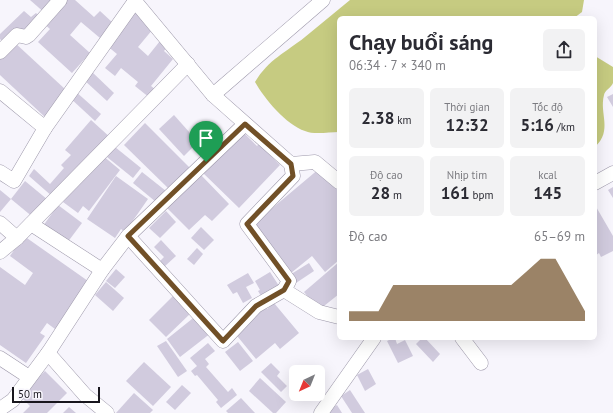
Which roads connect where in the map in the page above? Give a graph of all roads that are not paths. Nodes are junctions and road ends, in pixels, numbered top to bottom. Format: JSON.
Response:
{"nodes":[{"id":1,"x":60,"y":0,"type":"edge"},
{"id":2,"x":134,"y":0,"type":"edge"},
{"id":3,"x":323,"y":0,"type":"edge"},
{"id":4,"x":0,"y":52,"type":"edge"},
{"id":5,"x":188,"y":64,"type":"junction"},
{"id":6,"x":0,"y":91,"type":"edge"},
{"id":7,"x":213,"y":95,"type":"junction"},
{"id":8,"x":245,"y":124,"type":"junction"},
{"id":9,"x":45,"y":128,"type":"junction"},
{"id":10,"x":291,"y":164,"type":"junction"},
{"id":11,"x":0,"y":172,"type":"edge"},
{"id":12,"x":613,"y":173,"type":"edge"},
{"id":13,"x":337,"y":180,"type":"edge"},
{"id":14,"x":597,"y":182,"type":"edge"},
{"id":15,"x":0,"y":223,"type":"edge"},
{"id":16,"x":31,"y":224,"type":"junction"},
{"id":17,"x":128,"y":236,"type":"junction"},
{"id":18,"x":17,"y":238,"type":"junction"},
{"id":19,"x":0,"y":252,"type":"edge"},
{"id":20,"x":102,"y":270,"type":"junction"},
{"id":21,"x":284,"y":290,"type":"junction"},
{"id":22,"x":337,"y":316,"type":"edge"},
{"id":23,"x":373,"y":340,"type":"edge"},
{"id":24,"x":464,"y":340,"type":"edge"},
{"id":25,"x":48,"y":353,"type":"junction"},
{"id":26,"x":0,"y":358,"type":"edge"},
{"id":27,"x":481,"y":362,"type":"dead end"},
{"id":28,"x":30,"y":377,"type":"junction"},
{"id":29,"x":0,"y":410,"type":"edge"},
{"id":30,"x":107,"y":413,"type":"edge"},
{"id":31,"x":321,"y":413,"type":"edge"}],
"edges":[{"from":1,"to":4,"type":"street"},
{"from":2,"to":5,"type":"street"},
{"from":2,"to":9,"type":"street"},
{"from":3,"to":7,"type":"street"},
{"from":5,"to":7,"type":"street"},
{"from":5,"to":16,"type":"street"},
{"from":6,"to":9,"type":"street"},
{"from":7,"to":8,"type":"street"},
{"from":8,"to":10,"type":"street"},
{"from":8,"to":17,"type":"street"},
{"from":9,"to":11,"type":"street"},
{"from":10,"to":13,"type":"street"},
{"from":10,"to":21,"type":"street"},
{"from":12,"to":14,"type":"street"},
{"from":15,"to":18,"type":"street"},
{"from":16,"to":18,"type":"street"},
{"from":16,"to":20,"type":"street"},
{"from":17,"to":20,"type":"street"},
{"from":17,"to":21,"type":"street"},
{"from":18,"to":19,"type":"street"},
{"from":20,"to":25,"type":"street"},
{"from":21,"to":22,"type":"street"},
{"from":23,"to":31,"type":"street"},
{"from":24,"to":27,"type":"street"},
{"from":25,"to":28,"type":"street"},
{"from":25,"to":30,"type":"street"},
{"from":26,"to":28,"type":"street"},
{"from":28,"to":29,"type":"street"}]}
